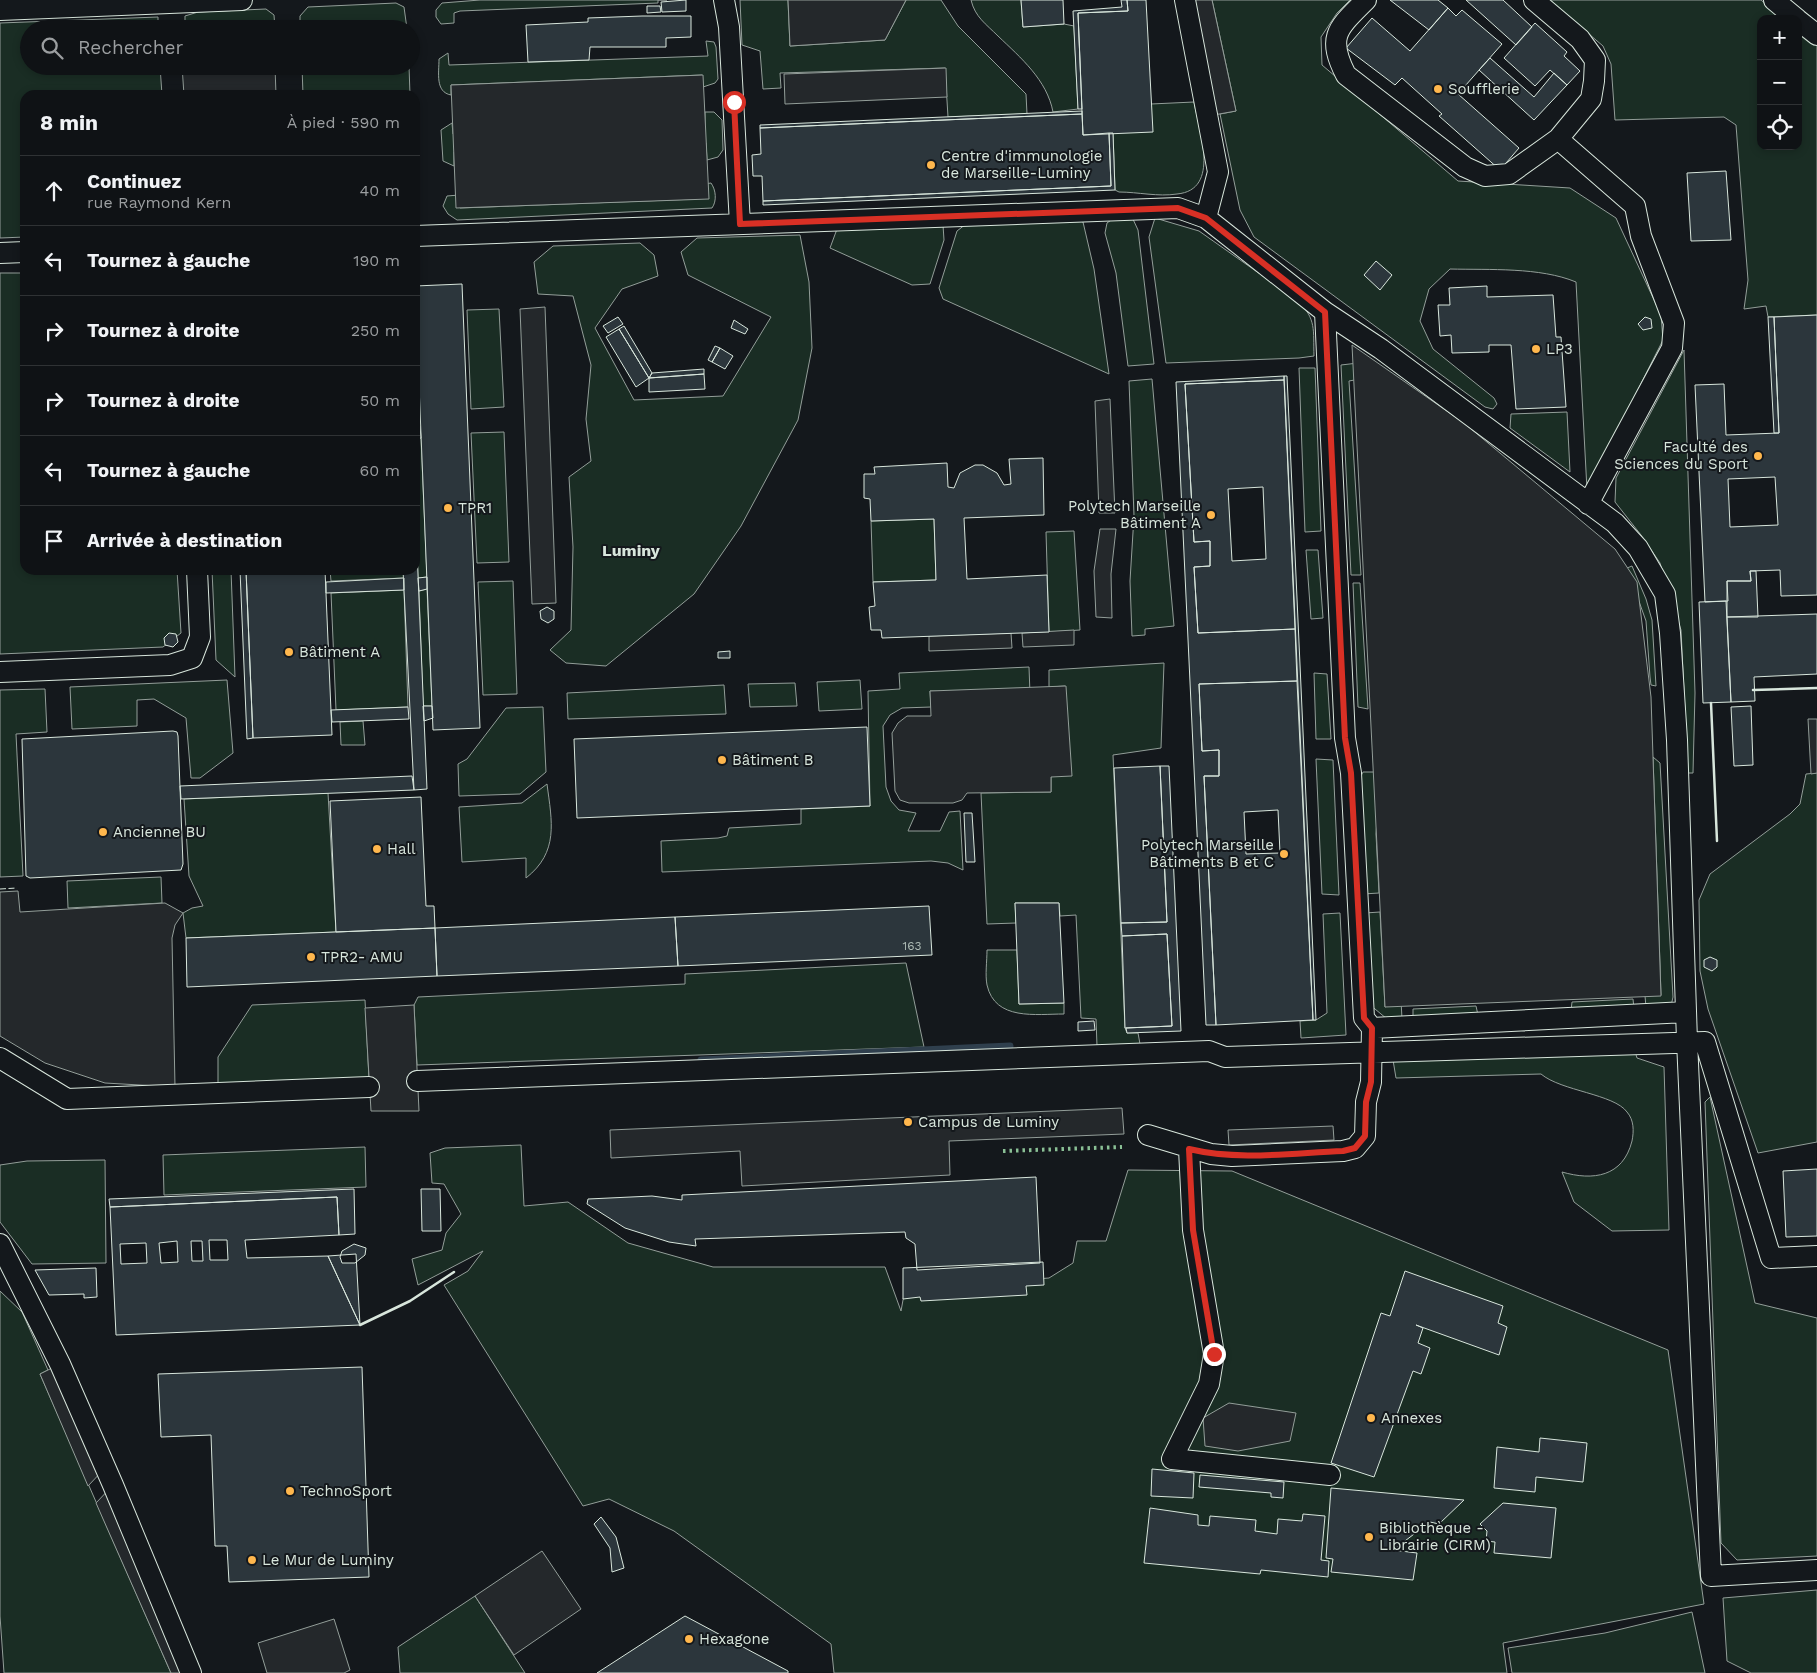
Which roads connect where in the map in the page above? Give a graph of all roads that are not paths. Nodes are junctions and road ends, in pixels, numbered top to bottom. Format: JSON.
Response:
{"nodes":[{"id":1,"x":242,"y":0,"type":"edge"},
{"id":2,"x":724,"y":0,"type":"edge"},
{"id":3,"x":1185,"y":0,"type":"edge"},
{"id":4,"x":1366,"y":0,"type":"edge"},
{"id":5,"x":1534,"y":0,"type":"edge"},
{"id":6,"x":1774,"y":0,"type":"edge"},
{"id":7,"x":0,"y":10,"type":"edge"},
{"id":8,"x":1793,"y":15,"type":"edge"},
{"id":9,"x":1802,"y":22,"type":"edge"},
{"id":10,"x":1817,"y":35,"type":"edge"},
{"id":11,"x":1558,"y":139,"type":"junction"},
{"id":12,"x":1206,"y":218,"type":"junction"},
{"id":13,"x":740,"y":224,"type":"junction"},
{"id":14,"x":420,"y":236,"type":"edge"},
{"id":15,"x":20,"y":252,"type":"edge"},
{"id":16,"x":0,"y":253,"type":"edge"},
{"id":17,"x":1325,"y":312,"type":"junction"},
{"id":18,"x":1588,"y":504,"type":"junction"},
{"id":19,"x":197,"y":575,"type":"edge"},
{"id":20,"x":0,"y":672,"type":"edge"},
{"id":21,"x":1686,"y":1012,"type":"junction"},
{"id":22,"x":1372,"y":1028,"type":"junction"},
{"id":23,"x":1687,"y":1041,"type":"junction"},
{"id":24,"x":1370,"y":1054,"type":"junction"},
{"id":25,"x":0,"y":1058,"type":"edge"},
{"id":26,"x":418,"y":1081,"type":"dead end"},
{"id":27,"x":369,"y":1087,"type":"dead end"},
{"id":28,"x":1148,"y":1135,"type":"dead end"},
{"id":29,"x":1189,"y":1149,"type":"junction"},
{"id":30,"x":0,"y":1244,"type":"edge"},
{"id":31,"x":1817,"y":1256,"type":"edge"},
{"id":32,"x":8,"y":1271,"type":"edge"},
{"id":33,"x":1330,"y":1475,"type":"dead end"},
{"id":34,"x":1817,"y":1570,"type":"edge"},
{"id":35,"x":191,"y":1673,"type":"edge"}],
"edges":[{"from":1,"to":7,"type":"street"},
{"from":2,"to":13,"type":"street"},
{"from":3,"to":12,"type":"street"},
{"from":4,"to":11,"type":"street"},
{"from":5,"to":11,"type":"street"},
{"from":6,"to":8,"type":"street"},
{"from":9,"to":10,"type":"street"},
{"from":11,"to":18,"type":"street"},
{"from":12,"to":13,"type":"street"},
{"from":12,"to":17,"type":"street"},
{"from":13,"to":14,"type":"street"},
{"from":15,"to":16,"type":"street"},
{"from":17,"to":18,"type":"street"},
{"from":17,"to":22,"type":"street"},
{"from":18,"to":21,"type":"street"},
{"from":19,"to":20,"type":"street"},
{"from":21,"to":22,"type":"street"},
{"from":21,"to":23,"type":"street"},
{"from":22,"to":24,"type":"street"},
{"from":23,"to":24,"type":"street"},
{"from":23,"to":31,"type":"street"},
{"from":23,"to":34,"type":"street"},
{"from":24,"to":26,"type":"street"},
{"from":24,"to":29,"type":"street"},
{"from":25,"to":27,"type":"street"},
{"from":28,"to":29,"type":"street"},
{"from":29,"to":33,"type":"street"},
{"from":30,"to":32,"type":"street"},
{"from":32,"to":35,"type":"street"}]}
